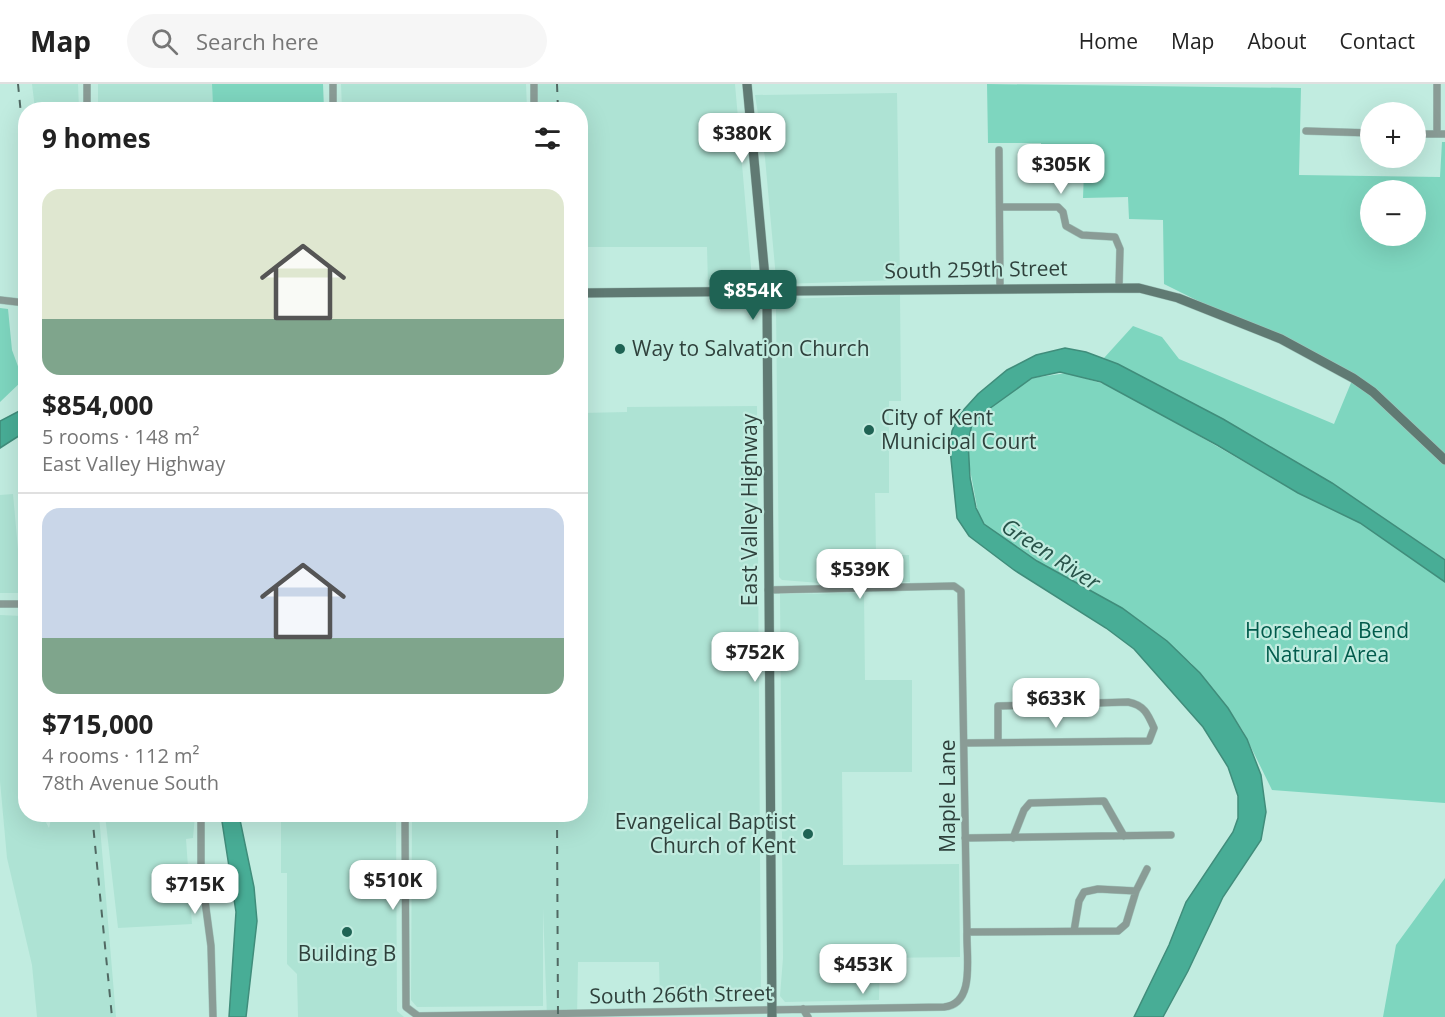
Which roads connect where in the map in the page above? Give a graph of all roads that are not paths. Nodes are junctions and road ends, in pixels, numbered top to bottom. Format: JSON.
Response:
{"nodes":[{"id":1,"x":87,"y":84,"type":"edge"},
{"id":2,"x":333,"y":84,"type":"edge"},
{"id":3,"x":534,"y":84,"type":"edge"},
{"id":4,"x":747,"y":84,"type":"edge"},
{"id":5,"x":1437,"y":84,"type":"edge"},
{"id":6,"x":87,"y":102,"type":"edge"},
{"id":7,"x":333,"y":102,"type":"edge"},
{"id":8,"x":534,"y":102,"type":"edge"},
{"id":9,"x":1306,"y":131,"type":"dead end"},
{"id":10,"x":1360,"y":133,"type":"edge"},
{"id":11,"x":1441,"y":134,"type":"edge"},
{"id":12,"x":999,"y":150,"type":"dead end"},
{"id":13,"x":1000,"y":207,"type":"junction"},
{"id":14,"x":1119,"y":286,"type":"junction"},
{"id":15,"x":1000,"y":288,"type":"junction"},
{"id":16,"x":766,"y":291,"type":"junction"},
{"id":17,"x":588,"y":293,"type":"edge"},
{"id":18,"x":0,"y":300,"type":"edge"},
{"id":19,"x":18,"y":302,"type":"edge"},
{"id":20,"x":1445,"y":460,"type":"edge"},
{"id":21,"x":768,"y":590,"type":"junction"},
{"id":22,"x":0,"y":604,"type":"edge"},
{"id":23,"x":18,"y":604,"type":"edge"},
{"id":24,"x":998,"y":742,"type":"junction"},
{"id":25,"x":964,"y":743,"type":"junction"},
{"id":26,"x":201,"y":822,"type":"edge"},
{"id":27,"x":405,"y":822,"type":"edge"},
{"id":28,"x":1171,"y":835,"type":"dead end"},
{"id":29,"x":1124,"y":836,"type":"junction"},
{"id":30,"x":965,"y":838,"type":"junction"},
{"id":31,"x":1013,"y":838,"type":"junction"},
{"id":32,"x":1147,"y":869,"type":"dead end"},
{"id":33,"x":1136,"y":891,"type":"junction"},
{"id":34,"x":1074,"y":931,"type":"junction"},
{"id":35,"x":967,"y":932,"type":"junction"},
{"id":36,"x":960,"y":1002,"type":"joint"},
{"id":37,"x":803,"y":1009,"type":"junction"},
{"id":38,"x":772,"y":1013,"type":"edge"},
{"id":39,"x":213,"y":1017,"type":"edge"},
{"id":40,"x":808,"y":1017,"type":"edge"}],
"edges":[{"from":1,"to":6,"type":"street"},
{"from":2,"to":7,"type":"street"},
{"from":3,"to":8,"type":"street"},
{"from":4,"to":16,"type":"main road","name":"East Valley Highway"},
{"from":5,"to":11,"type":"street"},
{"from":9,"to":10,"type":"street"},
{"from":12,"to":13,"type":"street"},
{"from":13,"to":14,"type":"street"},
{"from":13,"to":15,"type":"street"},
{"from":14,"to":15,"type":"main road","name":"South 259th Street"},
{"from":14,"to":20,"type":"main road","name":"South 259th Street"},
{"from":15,"to":16,"type":"main road","name":"South 259th Street"},
{"from":16,"to":17,"type":"main road","name":"South 259th Street"},
{"from":16,"to":21,"type":"main road","name":"East Valley Highway"},
{"from":18,"to":19,"type":"street"},
{"from":21,"to":25,"type":"street","name":"Maple Lane"},
{"from":21,"to":38,"type":"main road","name":"East Valley Highway"},
{"from":22,"to":23,"type":"street"},
{"from":24,"to":24,"type":"street"},
{"from":24,"to":25,"type":"street"},
{"from":25,"to":30,"type":"street","name":"Maple Lane"},
{"from":26,"to":39,"type":"street"},
{"from":27,"to":38,"type":"street","name":"South 266th Street"},
{"from":28,"to":29,"type":"street"},
{"from":29,"to":31,"type":"street"},
{"from":29,"to":31,"type":"street"},
{"from":30,"to":31,"type":"street"},
{"from":30,"to":35,"type":"street","name":"Maple Lane"},
{"from":32,"to":33,"type":"street"},
{"from":33,"to":34,"type":"street"},
{"from":33,"to":34,"type":"street"},
{"from":34,"to":35,"type":"street"},
{"from":35,"to":36,"type":"street","name":"Maple Lane"},
{"from":36,"to":37,"type":"street","name":"South 266th Street"},
{"from":37,"to":38,"type":"street","name":"South 266th Street"},
{"from":37,"to":40,"type":"street"}]}
